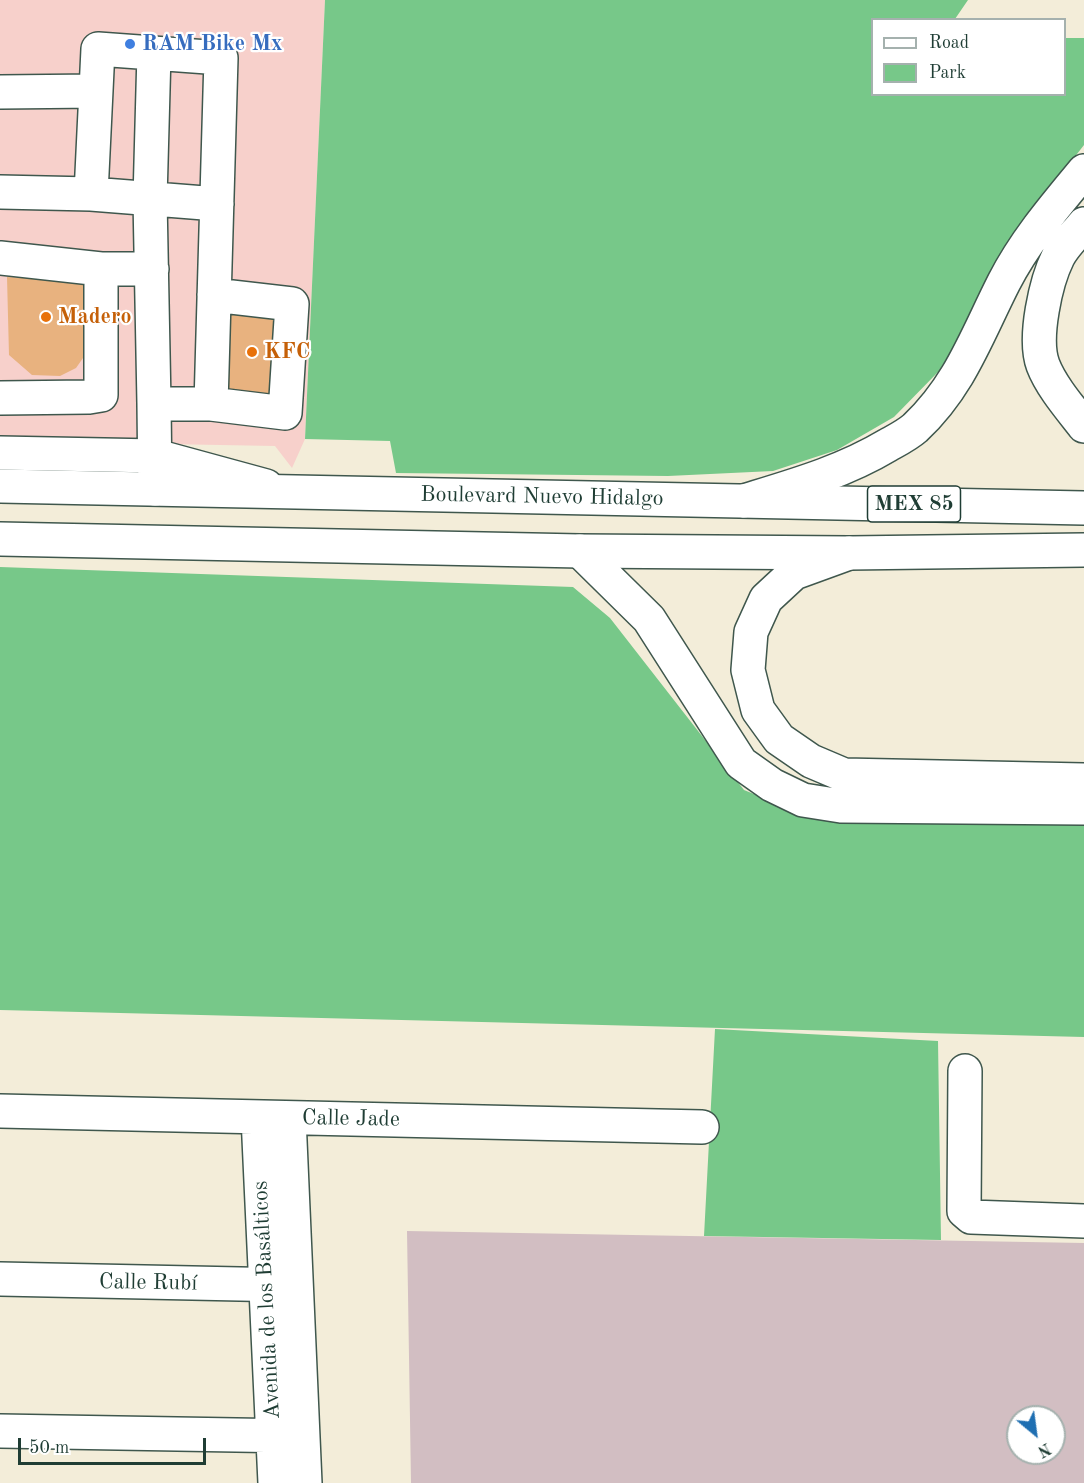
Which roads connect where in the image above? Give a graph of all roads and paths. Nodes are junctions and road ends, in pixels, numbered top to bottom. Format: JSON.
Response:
{"nodes":[{"id":1,"x":154,"y":53,"type":"junction"},
{"id":2,"x":96,"y":91,"type":"junction"},
{"id":3,"x":0,"y":92,"type":"edge"},
{"id":4,"x":1084,"y":171,"type":"edge"},
{"id":5,"x":0,"y":192,"type":"edge"},
{"id":6,"x":91,"y":194,"type":"junction"},
{"id":7,"x":150,"y":199,"type":"junction"},
{"id":8,"x":217,"y":204,"type":"junction"},
{"id":9,"x":1084,"y":224,"type":"edge"},
{"id":10,"x":0,"y":258,"type":"edge"},
{"id":11,"x":101,"y":269,"type":"junction"},
{"id":12,"x":152,"y":269,"type":"junction"},
{"id":13,"x":214,"y":296,"type":"junction"},
{"id":14,"x":0,"y":398,"type":"edge"},
{"id":15,"x":154,"y":404,"type":"junction"},
{"id":16,"x":211,"y":404,"type":"junction"},
{"id":17,"x":1084,"y":426,"type":"edge"},
{"id":18,"x":0,"y":453,"type":"edge"},
{"id":19,"x":156,"y":456,"type":"junction"},
{"id":20,"x":0,"y":486,"type":"edge"},
{"id":21,"x":155,"y":489,"type":"junction"},
{"id":22,"x":288,"y":492,"type":"junction"},
{"id":23,"x":744,"y":501,"type":"junction"},
{"id":24,"x":1084,"y":508,"type":"edge"},
{"id":25,"x":0,"y":540,"type":"edge"},
{"id":26,"x":1084,"y":550,"type":"edge"},
{"id":27,"x":580,"y":551,"type":"junction"},
{"id":28,"x":849,"y":553,"type":"junction"},
{"id":29,"x":1084,"y":780,"type":"edge"},
{"id":30,"x":1084,"y":808,"type":"edge"},
{"id":31,"x":964,"y":1071,"type":"dead end"},
{"id":32,"x":0,"y":1111,"type":"edge"},
{"id":33,"x":273,"y":1117,"type":"junction"},
{"id":34,"x":702,"y":1126,"type":"dead end"},
{"id":35,"x":1084,"y":1221,"type":"edge"},
{"id":36,"x":0,"y":1279,"type":"edge"},
{"id":37,"x":281,"y":1285,"type":"junction"},
{"id":38,"x":0,"y":1431,"type":"edge"},
{"id":39,"x":288,"y":1436,"type":"junction"},
{"id":40,"x":275,"y":1483,"type":"edge"},
{"id":41,"x":305,"y":1483,"type":"edge"}],
"edges":[{"from":1,"to":2,"type":"main road"},
{"from":1,"to":7,"type":"main road"},
{"from":1,"to":8,"type":"main road"},
{"from":2,"to":3,"type":"main road"},
{"from":2,"to":6,"type":"main road"},
{"from":4,"to":23,"type":"main road"},
{"from":5,"to":6,"type":"main road"},
{"from":6,"to":7,"type":"main road"},
{"from":7,"to":8,"type":"main road"},
{"from":7,"to":12,"type":"main road"},
{"from":8,"to":13,"type":"main road"},
{"from":9,"to":17,"type":"main road"},
{"from":10,"to":11,"type":"main road"},
{"from":11,"to":12,"type":"main road"},
{"from":11,"to":14,"type":"main road"},
{"from":12,"to":15,"type":"main road"},
{"from":13,"to":16,"type":"main road"},
{"from":13,"to":16,"type":"main road"},
{"from":15,"to":16,"type":"main road"},
{"from":15,"to":19,"type":"main road"},
{"from":18,"to":19,"type":"main road"},
{"from":19,"to":21,"type":"main road"},
{"from":19,"to":22,"type":"main road"},
{"from":20,"to":21,"type":"main road","name":"Boulevard Nuevo Hidalgo"},
{"from":21,"to":22,"type":"main road","name":"Boulevard Nuevo Hidalgo"},
{"from":22,"to":23,"type":"main road","name":"Boulevard Nuevo Hidalgo"},
{"from":23,"to":24,"type":"main road","name":"Boulevard Nuevo Hidalgo","number":"MEX 85"},
{"from":25,"to":27,"type":"main road"},
{"from":26,"to":28,"type":"main road","number":"MEX 85"},
{"from":27,"to":28,"type":"main road"},
{"from":27,"to":30,"type":"main road"},
{"from":28,"to":29,"type":"main road"},
{"from":31,"to":35,"type":"main road"},
{"from":32,"to":33,"type":"main road","name":"Calle Jade"},
{"from":33,"to":34,"type":"main road","name":"Calle Jade"},
{"from":33,"to":37,"type":"main road","name":"Avenida de los Basálticos"},
{"from":36,"to":37,"type":"main road","name":"Calle Rubí"},
{"from":37,"to":39,"type":"main road","name":"Avenida de los Basálticos"},
{"from":38,"to":39,"type":"main road"},
{"from":39,"to":40,"type":"main road","name":"Avenida de los Basálticos"},
{"from":39,"to":41,"type":"main road","name":"Avenida de los Basálticos"}]}
